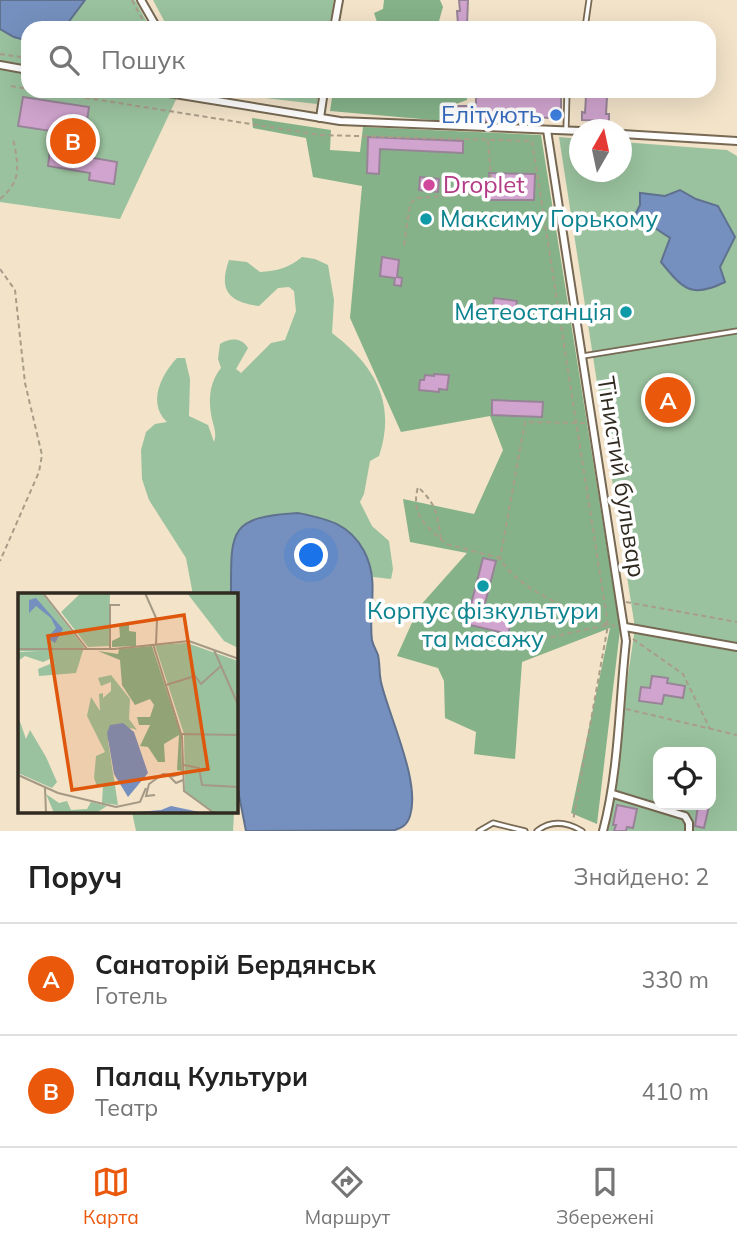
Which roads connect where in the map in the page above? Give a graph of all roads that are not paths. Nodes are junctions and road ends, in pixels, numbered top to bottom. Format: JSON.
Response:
{"nodes":[{"id":1,"x":141,"y":0,"type":"edge"},
{"id":2,"x":347,"y":0,"type":"edge"},
{"id":3,"x":589,"y":0,"type":"edge"},
{"id":4,"x":338,"y":2,"type":"edge"},
{"id":5,"x":153,"y":21,"type":"edge"},
{"id":6,"x":335,"y":21,"type":"edge"},
{"id":7,"x":586,"y":21,"type":"edge"},
{"id":8,"x":0,"y":65,"type":"edge"},
{"id":9,"x":21,"y":69,"type":"edge"},
{"id":10,"x":215,"y":98,"type":"edge"},
{"id":11,"x":323,"y":98,"type":"edge"},
{"id":12,"x":567,"y":98,"type":"edge"},
{"id":13,"x":320,"y":118,"type":"junction"},
{"id":14,"x":547,"y":130,"type":"junction"},
{"id":15,"x":566,"y":130,"type":"junction"},
{"id":16,"x":569,"y":130,"type":"edge"},
{"id":17,"x":632,"y":135,"type":"edge"},
{"id":18,"x":737,"y":141,"type":"edge"},
{"id":19,"x":737,"y":331,"type":"edge"},
{"id":20,"x":583,"y":356,"type":"junction"},
{"id":21,"x":625,"y":630,"type":"junction"},
{"id":22,"x":737,"y":647,"type":"edge"},
{"id":23,"x":612,"y":794,"type":"junction"},
{"id":24,"x":479,"y":831,"type":"edge"},
{"id":25,"x":524,"y":831,"type":"edge"},
{"id":26,"x":537,"y":831,"type":"edge"},
{"id":27,"x":582,"y":831,"type":"edge"},
{"id":28,"x":603,"y":831,"type":"edge"},
{"id":29,"x":689,"y":831,"type":"edge"}],
"edges":[{"from":1,"to":5,"type":"street"},
{"from":2,"to":4,"type":"lane"},
{"from":3,"to":7,"type":"lane"},
{"from":4,"to":6,"type":"street"},
{"from":8,"to":9,"type":"street"},
{"from":10,"to":13,"type":"street"},
{"from":11,"to":13,"type":"street"},
{"from":12,"to":15,"type":"lane"},
{"from":13,"to":14,"type":"street"},
{"from":14,"to":15,"type":"street"},
{"from":14,"to":20,"type":"street","name":"Тінистий бульвар"},
{"from":15,"to":16,"type":"street"},
{"from":17,"to":18,"type":"street"},
{"from":19,"to":20,"type":"lane"},
{"from":20,"to":21,"type":"street","name":"Тінистий бульвар"},
{"from":21,"to":22,"type":"street"},
{"from":21,"to":23,"type":"street","name":"Тінистий бульвар"},
{"from":23,"to":28,"type":"street","name":"Тінистий бульвар"},
{"from":23,"to":29,"type":"street"},
{"from":24,"to":25,"type":"lane"},
{"from":26,"to":27,"type":"lane"}]}
